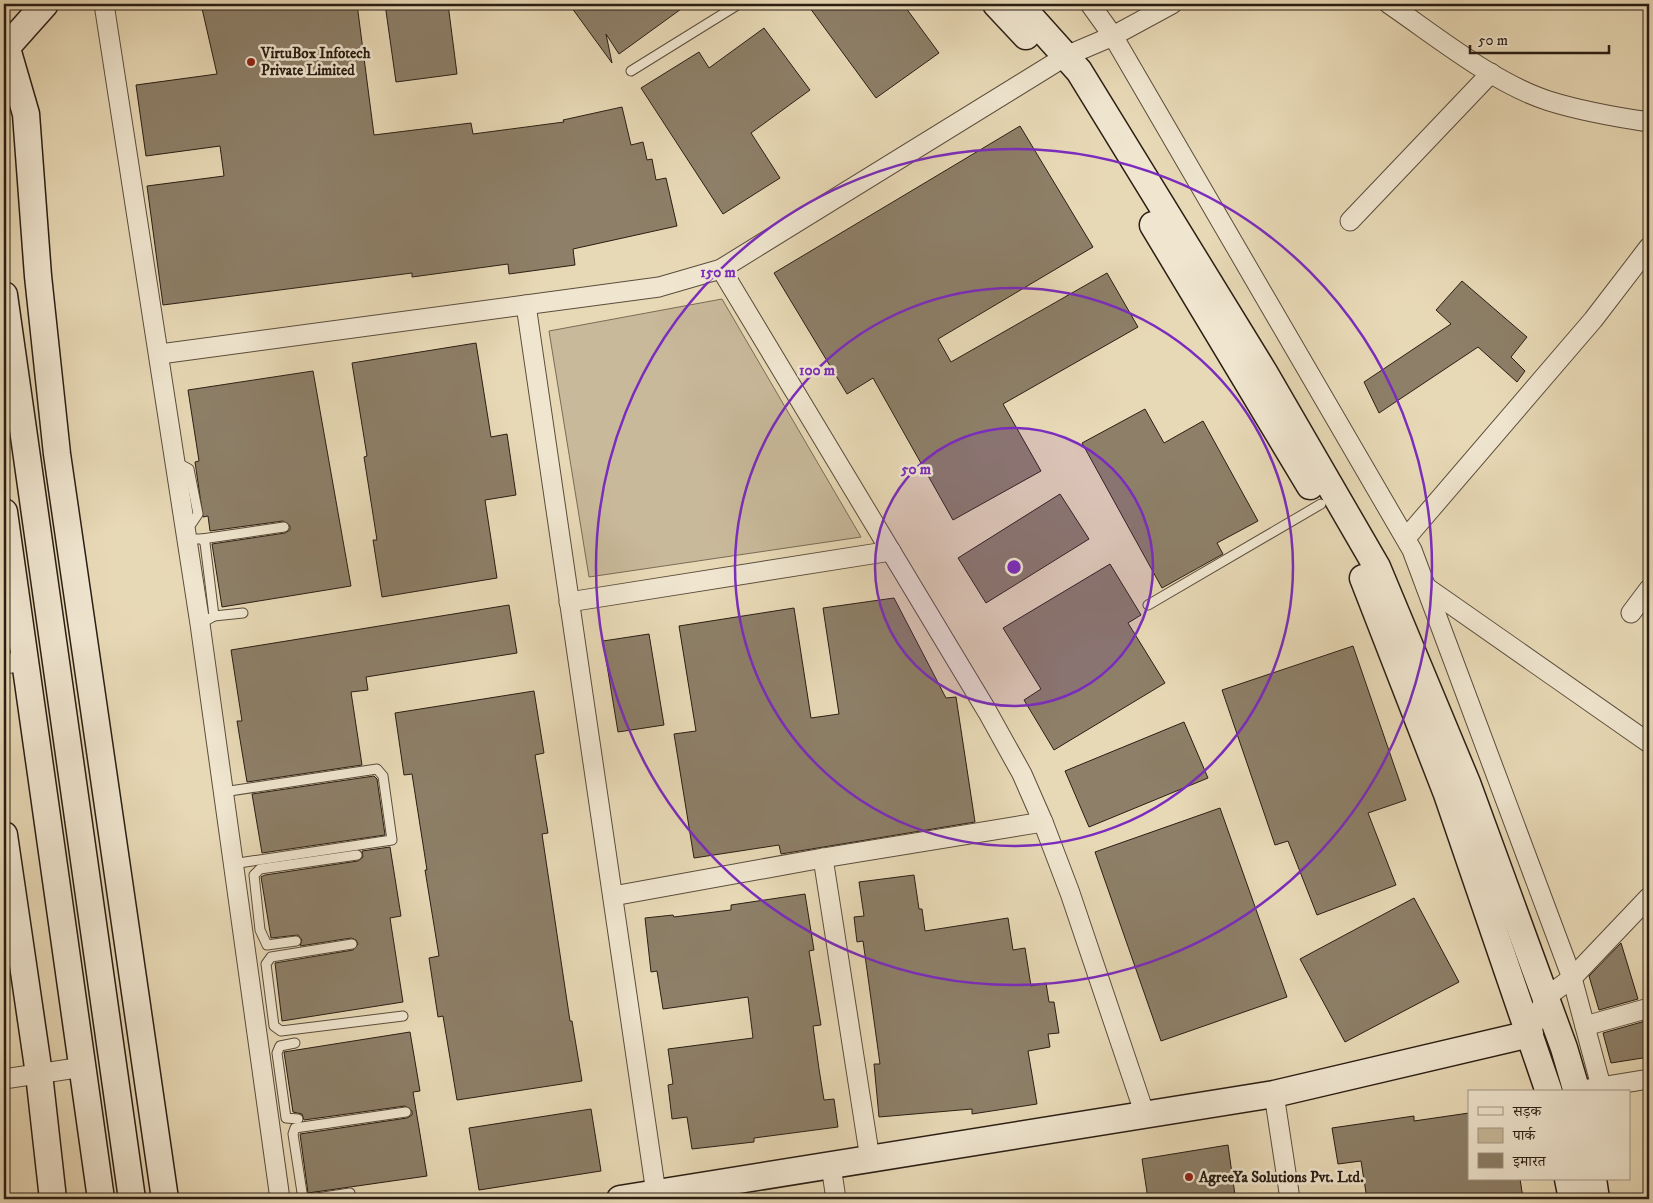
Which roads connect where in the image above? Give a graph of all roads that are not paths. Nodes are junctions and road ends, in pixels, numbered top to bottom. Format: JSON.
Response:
{"nodes":[{"id":1,"x":45,"y":4,"type":"edge"},
{"id":2,"x":104,"y":4,"type":"edge"},
{"id":3,"x":739,"y":4,"type":"edge"},
{"id":4,"x":996,"y":4,"type":"edge"},
{"id":5,"x":1019,"y":4,"type":"edge"},
{"id":6,"x":1090,"y":4,"type":"edge"},
{"id":7,"x":1172,"y":4,"type":"edge"},
{"id":8,"x":1390,"y":4,"type":"edge"},
{"id":9,"x":1113,"y":36,"type":"junction"},
{"id":10,"x":5,"y":48,"type":"edge"},
{"id":11,"x":1059,"y":60,"type":"junction"},
{"id":12,"x":631,"y":71,"type":"dead end"},
{"id":13,"x":1491,"y":73,"type":"junction"},
{"id":14,"x":1649,"y":122,"type":"edge"},
{"id":15,"x":1350,"y":222,"type":"dead end"},
{"id":16,"x":1649,"y":247,"type":"edge"},
{"id":17,"x":721,"y":269,"type":"junction"},
{"id":18,"x":1643,"y":269,"type":"edge"},
{"id":19,"x":4,"y":295,"type":"edge"},
{"id":20,"x":526,"y":304,"type":"junction"},
{"id":21,"x":160,"y":354,"type":"junction"},
{"id":22,"x":1321,"y":504,"type":"junction"},
{"id":23,"x":4,"y":512,"type":"edge"},
{"id":24,"x":284,"y":527,"type":"dead end"},
{"id":25,"x":191,"y":535,"type":"junction"},
{"id":26,"x":1406,"y":538,"type":"junction"},
{"id":27,"x":891,"y":551,"type":"junction"},
{"id":28,"x":1426,"y":587,"type":"junction"},
{"id":29,"x":1649,"y":589,"type":"edge"},
{"id":30,"x":569,"y":602,"type":"junction"},
{"id":31,"x":1148,"y":605,"type":"dead end"},
{"id":32,"x":243,"y":613,"type":"dead end"},
{"id":33,"x":1631,"y":613,"type":"dead end"},
{"id":34,"x":207,"y":620,"type":"junction"},
{"id":35,"x":14,"y":662,"type":"edge"},
{"id":36,"x":1649,"y":743,"type":"edge"},
{"id":37,"x":222,"y":792,"type":"junction"},
{"id":38,"x":1043,"y":822,"type":"junction"},
{"id":39,"x":4,"y":835,"type":"edge"},
{"id":40,"x":357,"y":855,"type":"dead end"},
{"id":41,"x":824,"y":858,"type":"junction"},
{"id":42,"x":233,"y":871,"type":"junction"},
{"id":43,"x":254,"y":875,"type":"junction"},
{"id":44,"x":612,"y":896,"type":"junction"},
{"id":45,"x":1649,"y":897,"type":"edge"},
{"id":46,"x":251,"y":931,"type":"junction"},
{"id":47,"x":296,"y":941,"type":"dead end"},
{"id":48,"x":352,"y":944,"type":"dead end"},
{"id":49,"x":266,"y":964,"type":"junction"},
{"id":50,"x":247,"y":966,"type":"junction"},
{"id":51,"x":1572,"y":978,"type":"junction"},
{"id":52,"x":1545,"y":998,"type":"junction"},
{"id":53,"x":1649,"y":1008,"type":"edge"},
{"id":54,"x":403,"y":1016,"type":"dead end"},
{"id":55,"x":1585,"y":1026,"type":"junction"},
{"id":56,"x":265,"y":1028,"type":"junction"},
{"id":57,"x":1530,"y":1034,"type":"junction"},
{"id":58,"x":295,"y":1043,"type":"dead end"},
{"id":59,"x":268,"y":1054,"type":"junction"},
{"id":60,"x":83,"y":1067,"type":"junction"},
{"id":61,"x":39,"y":1074,"type":"junction"},
{"id":62,"x":1649,"y":1078,"type":"edge"},
{"id":63,"x":4,"y":1079,"type":"edge"},
{"id":64,"x":1547,"y":1090,"type":"edge"},
{"id":65,"x":1582,"y":1090,"type":"edge"},
{"id":66,"x":1274,"y":1094,"type":"junction"},
{"id":67,"x":406,"y":1112,"type":"dead end"},
{"id":68,"x":1145,"y":1115,"type":"junction"},
{"id":69,"x":277,"y":1119,"type":"junction"},
{"id":70,"x":298,"y":1119,"type":"dead end"},
{"id":71,"x":870,"y":1159,"type":"junction"},
{"id":72,"x":831,"y":1166,"type":"junction"},
{"id":73,"x":1568,"y":1180,"type":"edge"},
{"id":74,"x":1593,"y":1180,"type":"edge"},
{"id":75,"x":350,"y":1193,"type":"dead end"},
{"id":76,"x":656,"y":1194,"type":"junction"},
{"id":77,"x":53,"y":1199,"type":"edge"},
{"id":78,"x":101,"y":1199,"type":"edge"},
{"id":79,"x":132,"y":1199,"type":"edge"},
{"id":80,"x":165,"y":1199,"type":"edge"},
{"id":81,"x":280,"y":1199,"type":"edge"},
{"id":82,"x":303,"y":1199,"type":"edge"},
{"id":83,"x":310,"y":1199,"type":"edge"},
{"id":84,"x":620,"y":1199,"type":"edge"},
{"id":85,"x":836,"y":1199,"type":"edge"},
{"id":86,"x":1290,"y":1199,"type":"edge"},
{"id":87,"x":1572,"y":1199,"type":"edge"},
{"id":88,"x":1596,"y":1199,"type":"edge"}],
"edges":[{"from":1,"to":10,"type":"street"},
{"from":2,"to":21,"type":"street"},
{"from":3,"to":12,"type":"lane"},
{"from":4,"to":11,"type":"street"},
{"from":5,"to":11,"type":"street"},
{"from":6,"to":9,"type":"street"},
{"from":7,"to":9,"type":"street"},
{"from":8,"to":13,"type":"street"},
{"from":9,"to":11,"type":"street"},
{"from":9,"to":26,"type":"street"},
{"from":10,"to":80,"type":"street"},
{"from":11,"to":17,"type":"street"},
{"from":11,"to":22,"type":"street"},
{"from":11,"to":52,"type":"street"},
{"from":13,"to":14,"type":"street"},
{"from":13,"to":15,"type":"street"},
{"from":16,"to":18,"type":"street"},
{"from":17,"to":20,"type":"street"},
{"from":17,"to":27,"type":"street"},
{"from":18,"to":26,"type":"street"},
{"from":19,"to":79,"type":"street"},
{"from":20,"to":21,"type":"street"},
{"from":20,"to":30,"type":"street"},
{"from":21,"to":25,"type":"street"},
{"from":22,"to":31,"type":"lane"},
{"from":22,"to":57,"type":"street"},
{"from":23,"to":35,"type":"street"},
{"from":24,"to":25,"type":"lane"},
{"from":25,"to":34,"type":"street"},
{"from":26,"to":28,"type":"street"},
{"from":27,"to":30,"type":"street"},
{"from":27,"to":38,"type":"street"},
{"from":28,"to":36,"type":"street"},
{"from":28,"to":51,"type":"street"},
{"from":29,"to":33,"type":"street"},
{"from":30,"to":44,"type":"street"},
{"from":32,"to":34,"type":"lane"},
{"from":34,"to":37,"type":"street"},
{"from":35,"to":60,"type":"street"},
{"from":37,"to":42,"type":"street"},
{"from":37,"to":42,"type":"lane"},
{"from":38,"to":41,"type":"street"},
{"from":38,"to":68,"type":"street"},
{"from":39,"to":61,"type":"street"},
{"from":40,"to":43,"type":"lane"},
{"from":41,"to":44,"type":"street"},
{"from":41,"to":71,"type":"street"},
{"from":42,"to":43,"type":"lane"},
{"from":42,"to":46,"type":"street"},
{"from":43,"to":46,"type":"lane"},
{"from":44,"to":76,"type":"street"},
{"from":45,"to":51,"type":"street"},
{"from":46,"to":47,"type":"lane"},
{"from":46,"to":50,"type":"street"},
{"from":48,"to":49,"type":"lane"},
{"from":49,"to":50,"type":"lane"},
{"from":49,"to":56,"type":"lane"},
{"from":50,"to":56,"type":"street"},
{"from":51,"to":52,"type":"street"},
{"from":51,"to":55,"type":"street"},
{"from":52,"to":57,"type":"street"},
{"from":52,"to":65,"type":"street"},
{"from":53,"to":55,"type":"street"},
{"from":54,"to":56,"type":"lane"},
{"from":55,"to":65,"type":"street"},
{"from":56,"to":59,"type":"street"},
{"from":57,"to":64,"type":"street"},
{"from":57,"to":66,"type":"street"},
{"from":58,"to":59,"type":"lane"},
{"from":59,"to":69,"type":"street"},
{"from":60,"to":61,"type":"street"},
{"from":60,"to":78,"type":"street"},
{"from":61,"to":63,"type":"street"},
{"from":61,"to":77,"type":"street"},
{"from":62,"to":65,"type":"street"},
{"from":66,"to":68,"type":"street"},
{"from":66,"to":86,"type":"street"},
{"from":67,"to":82,"type":"lane"},
{"from":68,"to":71,"type":"street"},
{"from":69,"to":70,"type":"lane"},
{"from":69,"to":81,"type":"street"},
{"from":71,"to":72,"type":"street"},
{"from":72,"to":76,"type":"street"},
{"from":72,"to":85,"type":"street"},
{"from":73,"to":87,"type":"street"},
{"from":74,"to":88,"type":"street"},
{"from":75,"to":83,"type":"lane"},
{"from":76,"to":84,"type":"street"}]}
